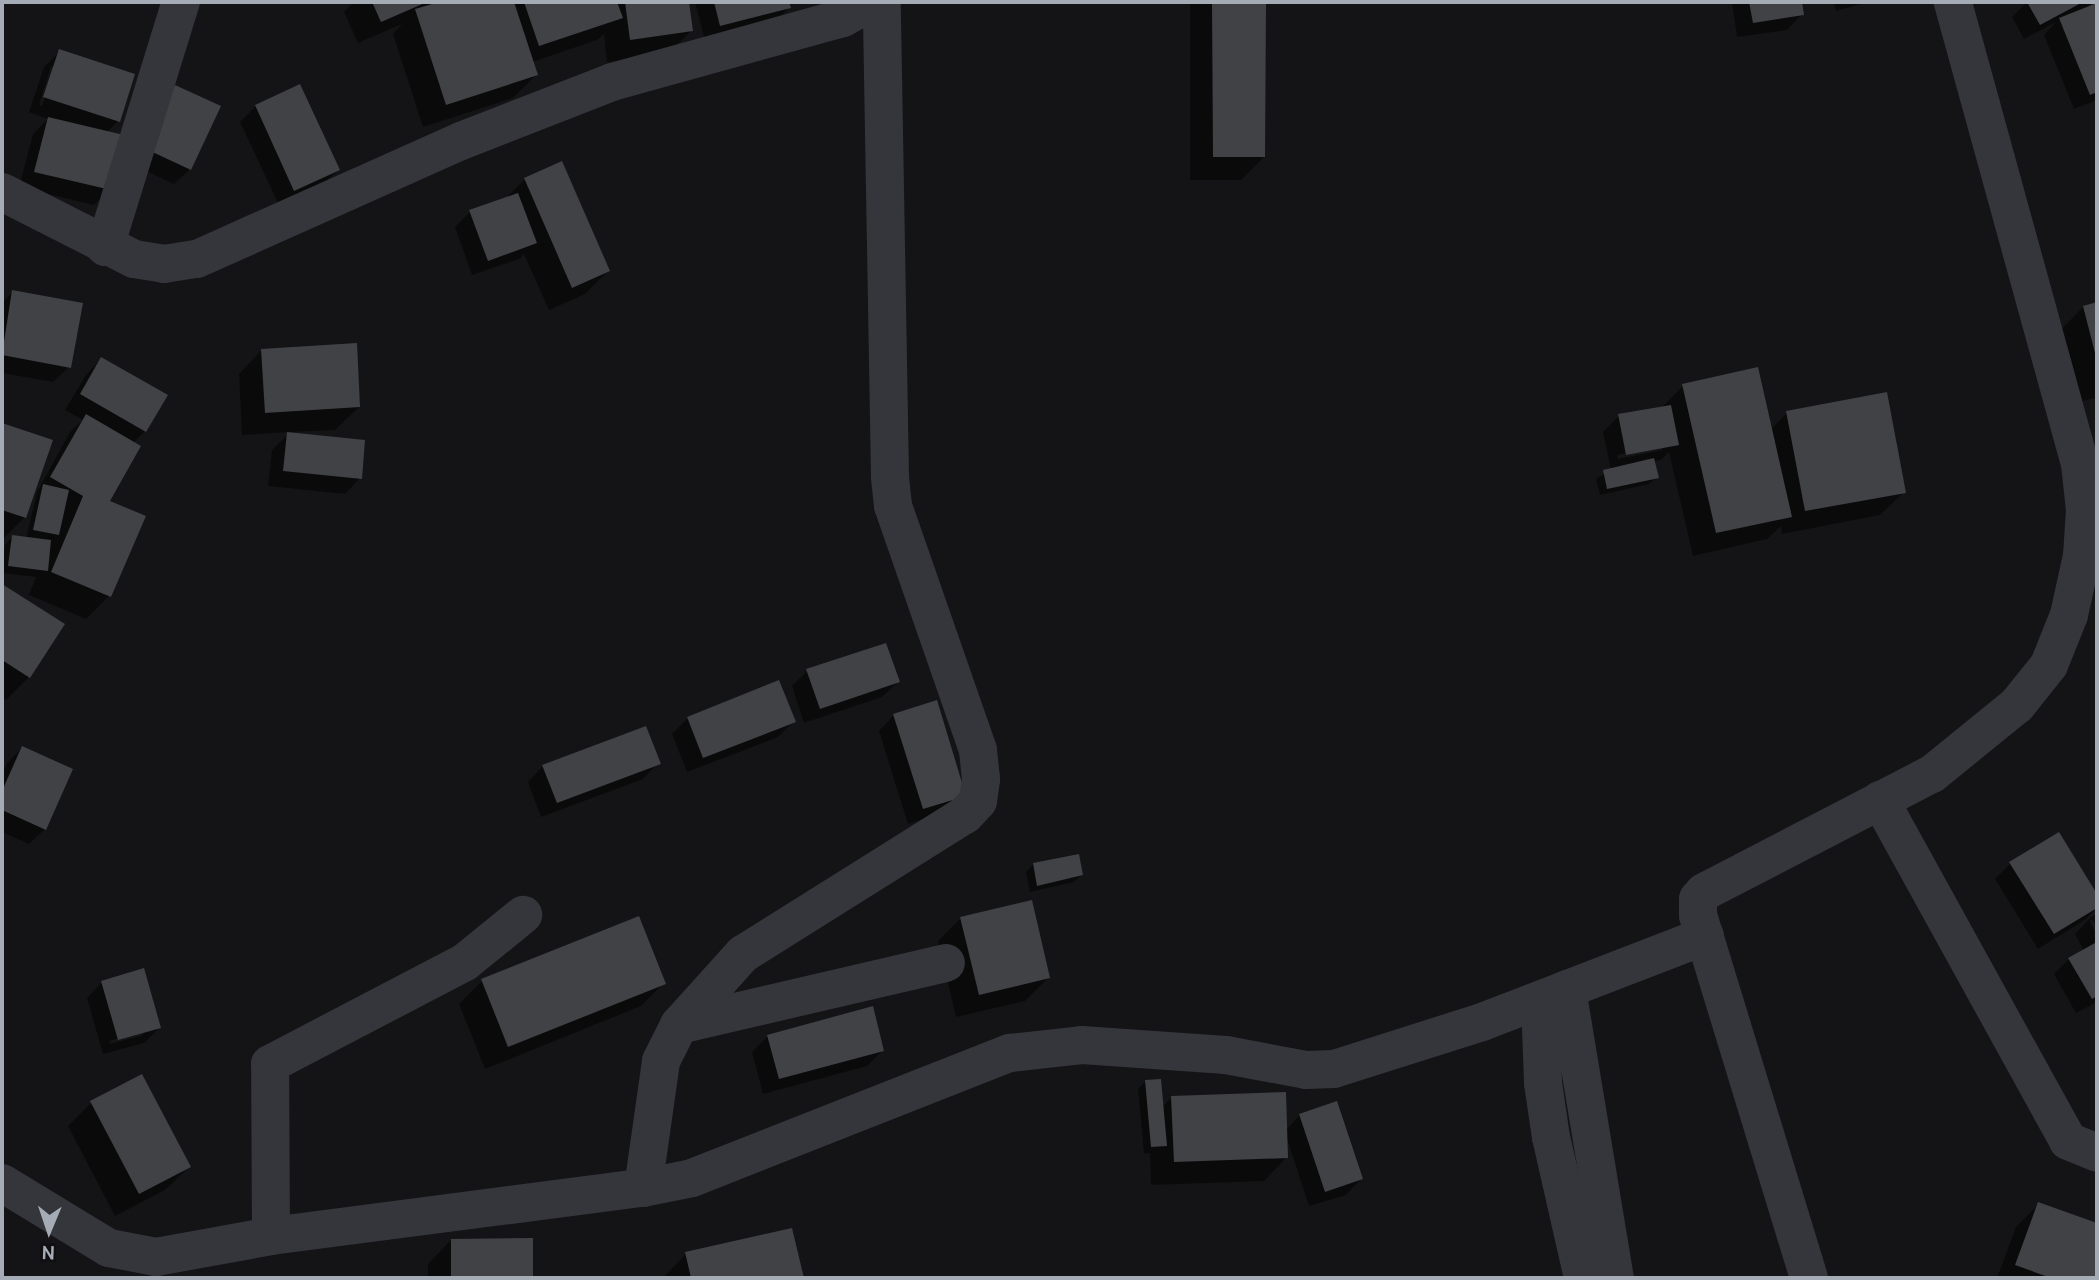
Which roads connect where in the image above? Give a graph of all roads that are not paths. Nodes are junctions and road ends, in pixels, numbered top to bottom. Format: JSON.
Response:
{"nodes":[{"id":1,"x":181,"y":2,"type":"edge"},
{"id":2,"x":872,"y":2,"type":"edge"},
{"id":3,"x":883,"y":2,"type":"edge"},
{"id":4,"x":1952,"y":2,"type":"edge"},
{"id":5,"x":2,"y":192,"type":"edge"},
{"id":6,"x":105,"y":247,"type":"junction"},
{"id":7,"x":2089,"y":556,"type":"edge"},
{"id":8,"x":1880,"y":800,"type":"junction"},
{"id":9,"x":523,"y":915,"type":"dead end"},
{"id":10,"x":1704,"y":936,"type":"junction"},
{"id":11,"x":946,"y":963,"type":"dead end"},
{"id":12,"x":1553,"y":994,"type":"junction"},
{"id":13,"x":679,"y":1025,"type":"junction"},
{"id":14,"x":2097,"y":1153,"type":"edge"},
{"id":15,"x":2,"y":1183,"type":"edge"},
{"id":16,"x":643,"y":1188,"type":"junction"},
{"id":17,"x":271,"y":1236,"type":"junction"},
{"id":18,"x":1583,"y":1278,"type":"edge"},
{"id":19,"x":1615,"y":1278,"type":"edge"},
{"id":20,"x":1809,"y":1278,"type":"edge"}],
"edges":[{"from":1,"to":6,"type":"street"},
{"from":2,"to":6,"type":"street"},
{"from":3,"to":13,"type":"street"},
{"from":4,"to":7,"type":"street"},
{"from":5,"to":6,"type":"street"},
{"from":7,"to":8,"type":"street"},
{"from":8,"to":10,"type":"street"},
{"from":8,"to":14,"type":"street"},
{"from":9,"to":17,"type":"street"},
{"from":10,"to":12,"type":"street"},
{"from":10,"to":20,"type":"street"},
{"from":11,"to":13,"type":"street"},
{"from":12,"to":16,"type":"street"},
{"from":12,"to":18,"type":"street"},
{"from":12,"to":19,"type":"street"},
{"from":13,"to":16,"type":"street"},
{"from":15,"to":17,"type":"street"},
{"from":16,"to":17,"type":"street"}]}
